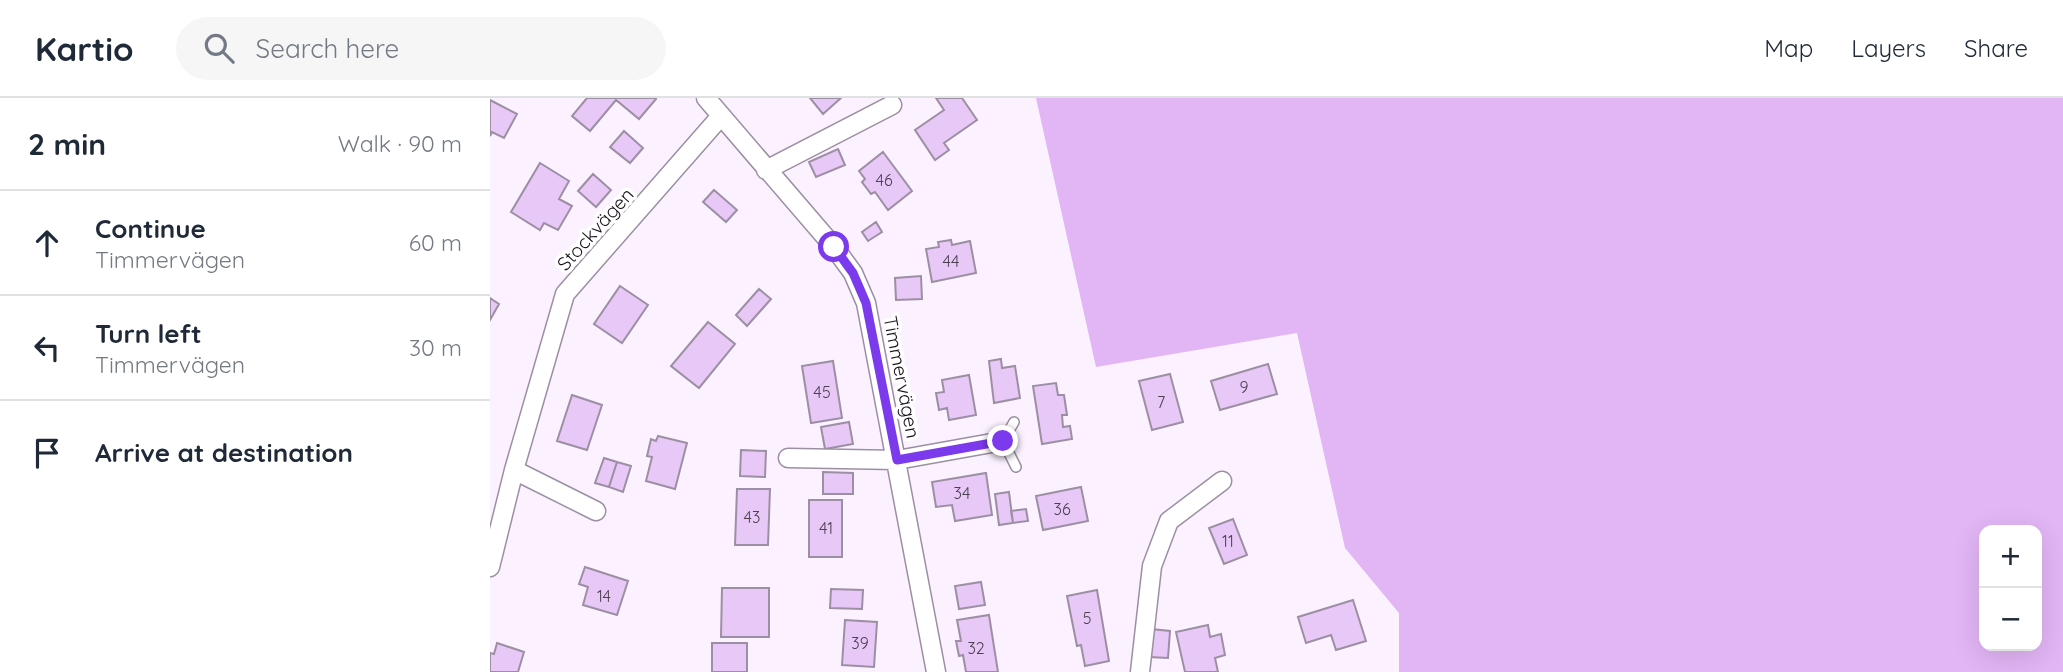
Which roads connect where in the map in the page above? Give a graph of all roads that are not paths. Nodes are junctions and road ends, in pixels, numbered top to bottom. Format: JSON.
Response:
{"nodes":[{"id":1,"x":706,"y":98,"type":"edge"},
{"id":2,"x":892,"y":105,"type":"dead end"},
{"id":3,"x":721,"y":116,"type":"junction"},
{"id":4,"x":766,"y":170,"type":"junction"},
{"id":5,"x":1014,"y":422,"type":"dead end"},
{"id":6,"x":1003,"y":441,"type":"junction"},
{"id":7,"x":788,"y":458,"type":"dead end"},
{"id":8,"x":897,"y":460,"type":"junction"},
{"id":9,"x":1016,"y":467,"type":"dead end"},
{"id":10,"x":513,"y":470,"type":"junction"},
{"id":11,"x":1222,"y":481,"type":"dead end"},
{"id":12,"x":596,"y":511,"type":"dead end"},
{"id":13,"x":490,"y":568,"type":"edge"},
{"id":14,"x":936,"y":672,"type":"edge"},
{"id":15,"x":1140,"y":672,"type":"edge"}],
"edges":[{"from":1,"to":3,"type":"street","name":"Timmervägen"},
{"from":2,"to":4,"type":"street"},
{"from":3,"to":4,"type":"street","name":"Timmervägen"},
{"from":3,"to":10,"type":"street","name":"Stockvägen"},
{"from":4,"to":8,"type":"street","name":"Timmervägen"},
{"from":5,"to":6,"type":"lane"},
{"from":6,"to":8,"type":"street","name":"Timmervägen"},
{"from":6,"to":9,"type":"lane"},
{"from":7,"to":8,"type":"street","name":"Timmervägen"},
{"from":8,"to":14,"type":"street","name":"Timmervägen"},
{"from":10,"to":12,"type":"street"},
{"from":10,"to":13,"type":"street","name":"Stockvägen"},
{"from":11,"to":15,"type":"street"}]}
